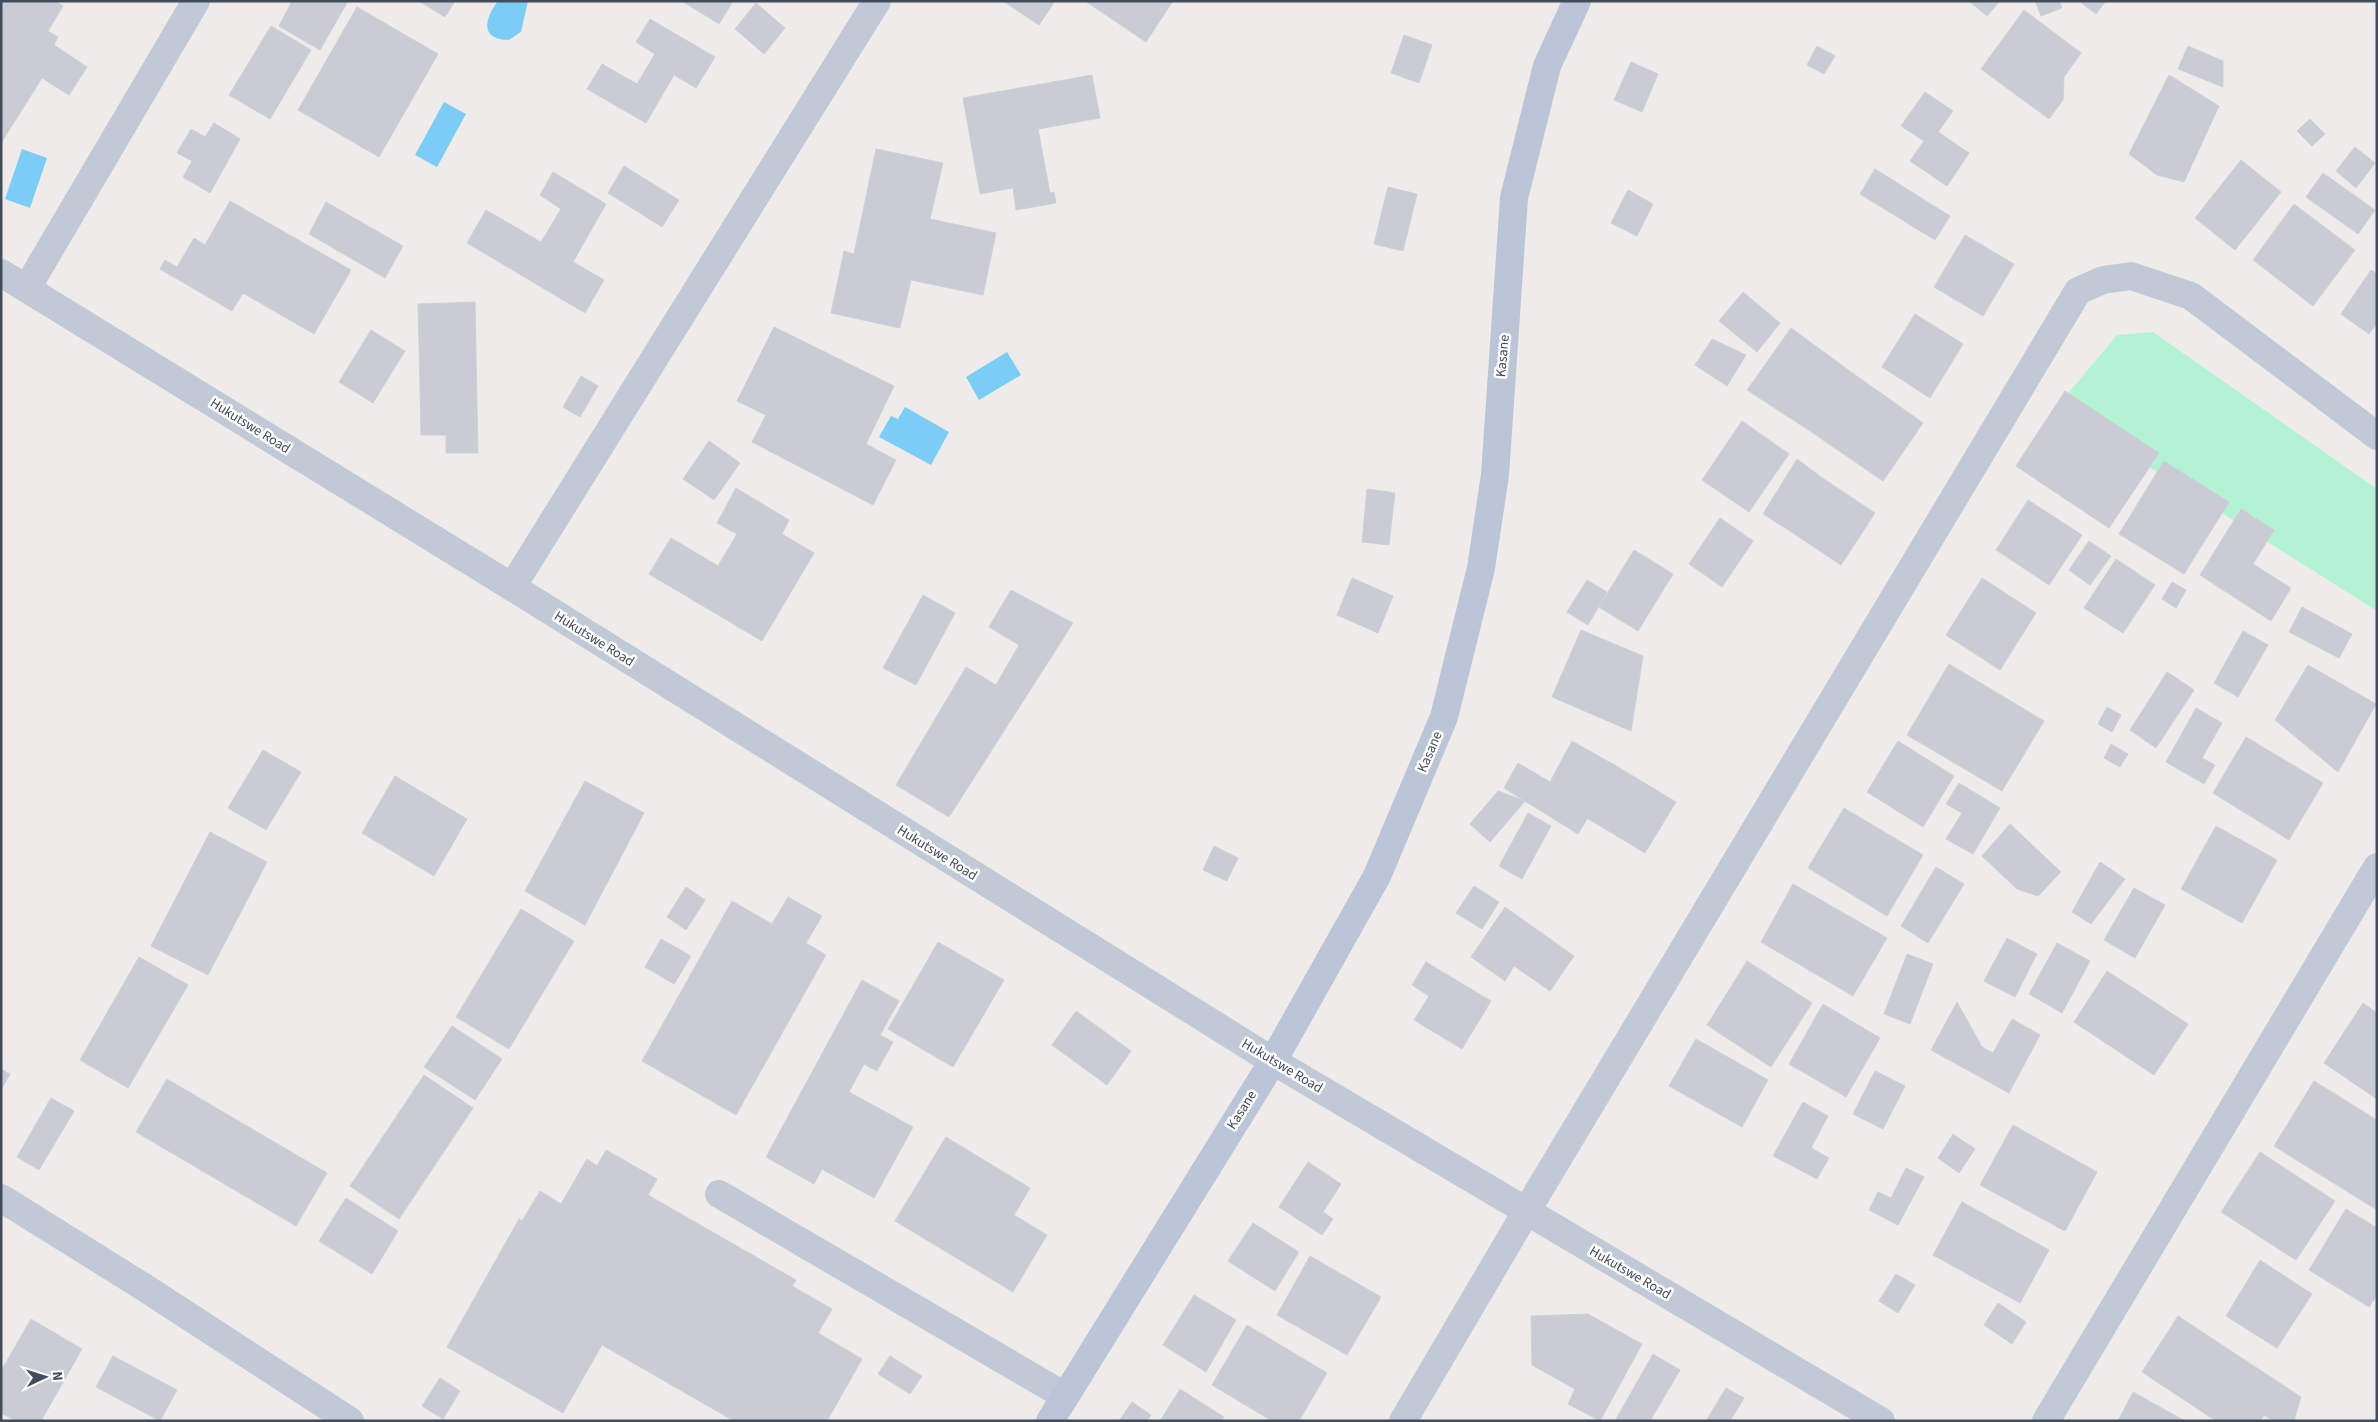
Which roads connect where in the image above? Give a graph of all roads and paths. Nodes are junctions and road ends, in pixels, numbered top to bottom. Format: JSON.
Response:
{"nodes":[{"id":1,"x":196,"y":1,"type":"edge"},
{"id":2,"x":877,"y":1,"type":"edge"},
{"id":3,"x":1577,"y":1,"type":"edge"},
{"id":4,"x":1,"y":273,"type":"edge"},
{"id":5,"x":27,"y":288,"type":"junction"},
{"id":6,"x":2377,"y":436,"type":"edge"},
{"id":7,"x":512,"y":587,"type":"junction"},
{"id":8,"x":2377,"y":867,"type":"edge"},
{"id":9,"x":1273,"y":1061,"type":"junction"},
{"id":10,"x":719,"y":1194,"type":"dead end"},
{"id":11,"x":1,"y":1198,"type":"edge"},
{"id":12,"x":1526,"y":1212,"type":"junction"},
{"id":13,"x":1065,"y":1396,"type":"junction"},
{"id":14,"x":350,"y":1421,"type":"edge"},
{"id":15,"x":1050,"y":1421,"type":"edge"},
{"id":16,"x":1403,"y":1421,"type":"edge"},
{"id":17,"x":1882,"y":1421,"type":"edge"},
{"id":18,"x":2046,"y":1421,"type":"edge"}],
"edges":[{"from":1,"to":5,"type":"street"},
{"from":2,"to":7,"type":"street"},
{"from":3,"to":9,"type":"street","name":"Kasane"},
{"from":4,"to":5,"type":"street","name":"Hukutswe Road"},
{"from":5,"to":7,"type":"street","name":"Hukutswe Road"},
{"from":6,"to":12,"type":"street"},
{"from":7,"to":9,"type":"street","name":"Hukutswe Road"},
{"from":8,"to":18,"type":"street"},
{"from":9,"to":12,"type":"street","name":"Hukutswe Road"},
{"from":9,"to":13,"type":"street","name":"Kasane"},
{"from":10,"to":13,"type":"street"},
{"from":11,"to":14,"type":"street"},
{"from":12,"to":16,"type":"street"},
{"from":12,"to":17,"type":"street","name":"Hukutswe Road"},
{"from":13,"to":15,"type":"street","name":"Kasane"}]}
